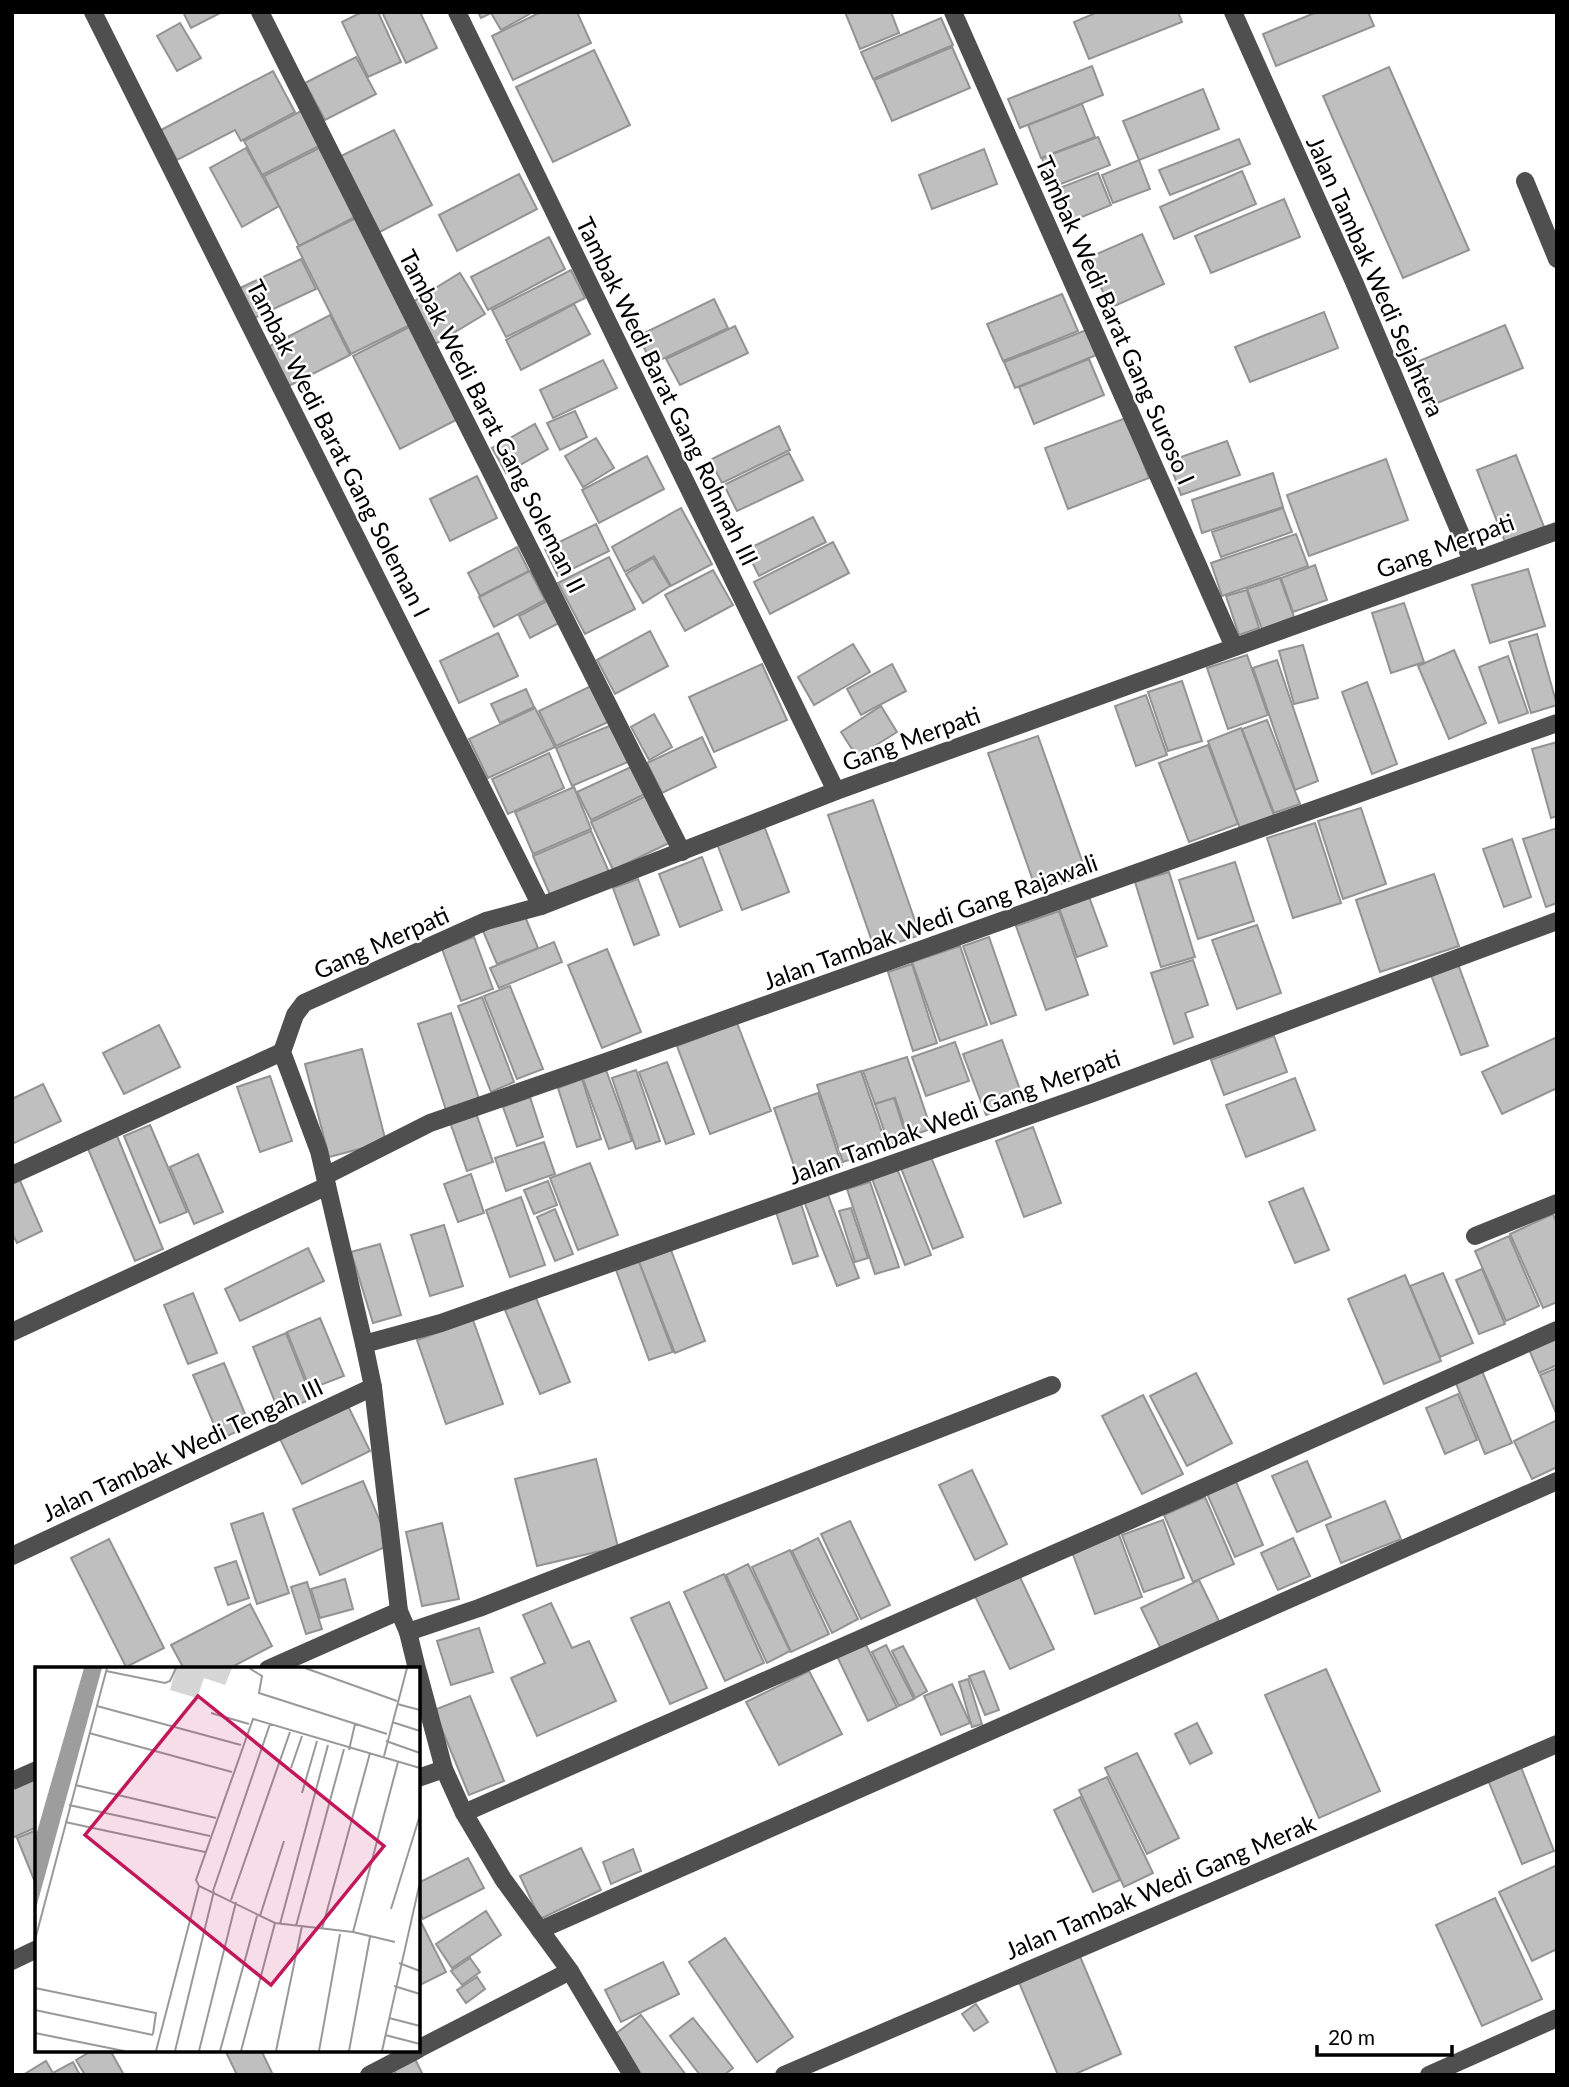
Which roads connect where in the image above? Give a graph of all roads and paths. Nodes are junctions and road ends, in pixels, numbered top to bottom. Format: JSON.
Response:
{"nodes":[{"id":1,"x":93,"y":12,"type":"edge"},
{"id":2,"x":260,"y":12,"type":"edge"},
{"id":3,"x":457,"y":12,"type":"edge"},
{"id":4,"x":953,"y":12,"type":"edge"},
{"id":5,"x":1233,"y":12,"type":"edge"},
{"id":6,"x":1525,"y":181,"type":"dead end"},
{"id":7,"x":1557,"y":258,"type":"edge"},
{"id":8,"x":1557,"y":531,"type":"edge"},
{"id":9,"x":1472,"y":561,"type":"junction"},
{"id":10,"x":1234,"y":647,"type":"junction"},
{"id":11,"x":1557,"y":723,"type":"edge"},
{"id":12,"x":836,"y":791,"type":"junction"},
{"id":13,"x":682,"y":852,"type":"junction"},
{"id":14,"x":541,"y":905,"type":"junction"},
{"id":15,"x":1557,"y":921,"type":"edge"},
{"id":16,"x":282,"y":1052,"type":"junction"},
{"id":17,"x":12,"y":1174,"type":"edge"},
{"id":18,"x":326,"y":1181,"type":"junction"},
{"id":19,"x":1557,"y":1203,"type":"edge"},
{"id":20,"x":1475,"y":1236,"type":"dead end"},
{"id":21,"x":1557,"y":1331,"type":"edge"},
{"id":22,"x":12,"y":1332,"type":"edge"},
{"id":23,"x":364,"y":1345,"type":"junction"},
{"id":24,"x":1052,"y":1385,"type":"dead end"},
{"id":25,"x":373,"y":1387,"type":"junction"},
{"id":26,"x":1557,"y":1481,"type":"edge"},
{"id":27,"x":12,"y":1556,"type":"edge"},
{"id":28,"x":399,"y":1611,"type":"junction"},
{"id":29,"x":408,"y":1632,"type":"junction"},
{"id":30,"x":273,"y":1667,"type":"edge"},
{"id":31,"x":417,"y":1667,"type":"edge"},
{"id":32,"x":420,"y":1678,"type":"edge"},
{"id":33,"x":1557,"y":1744,"type":"edge"},
{"id":34,"x":444,"y":1769,"type":"junction"},
{"id":35,"x":35,"y":1771,"type":"edge"},
{"id":36,"x":420,"y":1777,"type":"edge"},
{"id":37,"x":12,"y":1781,"type":"edge"},
{"id":38,"x":464,"y":1813,"type":"junction"},
{"id":39,"x":540,"y":1930,"type":"junction"},
{"id":40,"x":35,"y":1950,"type":"edge"},
{"id":41,"x":12,"y":1961,"type":"edge"},
{"id":42,"x":570,"y":1971,"type":"junction"},
{"id":43,"x":1557,"y":2018,"type":"edge"},
{"id":44,"x":420,"y":2048,"type":"edge"},
{"id":45,"x":413,"y":2052,"type":"edge"},
{"id":46,"x":369,"y":2075,"type":"edge"},
{"id":47,"x":632,"y":2075,"type":"edge"},
{"id":48,"x":784,"y":2075,"type":"edge"},
{"id":49,"x":1429,"y":2075,"type":"edge"}],
"edges":[{"from":1,"to":14,"type":"street","name":"Tambak Wedi Barat Gang Soleman I"},
{"from":2,"to":13,"type":"street","name":"Tambak Wedi Barat Gang Soleman II"},
{"from":3,"to":12,"type":"street","name":"Tambak Wedi Barat Gang Rohmah III"},
{"from":4,"to":10,"type":"street","name":"Tambak Wedi Barat Gang Suroso I"},
{"from":5,"to":9,"type":"street","name":"Jalan Tambak Wedi Sejahtera"},
{"from":6,"to":7,"type":"street"},
{"from":8,"to":9,"type":"street","name":"Gang Merpati"},
{"from":9,"to":10,"type":"street","name":"Gang Merpati"},
{"from":10,"to":12,"type":"street","name":"Gang Merpati"},
{"from":11,"to":18,"type":"street","name":"Jalan Tambak Wedi Gang Rajawali"},
{"from":12,"to":13,"type":"street","name":"Gang Merpati"},
{"from":13,"to":14,"type":"street","name":"Gang Merpati"},
{"from":14,"to":16,"type":"street","name":"Gang Merpati"},
{"from":15,"to":23,"type":"street","name":"Jalan Tambak Wedi Gang Merpati"},
{"from":16,"to":17,"type":"street"},
{"from":16,"to":18,"type":"street"},
{"from":18,"to":22,"type":"street","name":"Jalan Tambak Wedi Gang Rajawali"},
{"from":18,"to":23,"type":"street"},
{"from":19,"to":20,"type":"street"},
{"from":21,"to":38,"type":"street"},
{"from":23,"to":25,"type":"street"},
{"from":24,"to":29,"type":"street"},
{"from":25,"to":27,"type":"street","name":"Jalan Tambak Wedi Tengah III"},
{"from":25,"to":28,"type":"street"},
{"from":26,"to":39,"type":"street"},
{"from":28,"to":29,"type":"street"},
{"from":28,"to":30,"type":"street"},
{"from":29,"to":31,"type":"street"},
{"from":32,"to":34,"type":"street"},
{"from":33,"to":48,"type":"street","name":"Jalan Tambak Wedi Gang Merak"},
{"from":34,"to":36,"type":"street"},
{"from":34,"to":38,"type":"street"},
{"from":35,"to":37,"type":"street"},
{"from":38,"to":39,"type":"street"},
{"from":39,"to":42,"type":"street"},
{"from":40,"to":41,"type":"street"},
{"from":42,"to":44,"type":"street"},
{"from":42,"to":47,"type":"street"},
{"from":43,"to":49,"type":"street"},
{"from":45,"to":46,"type":"street"}]}
